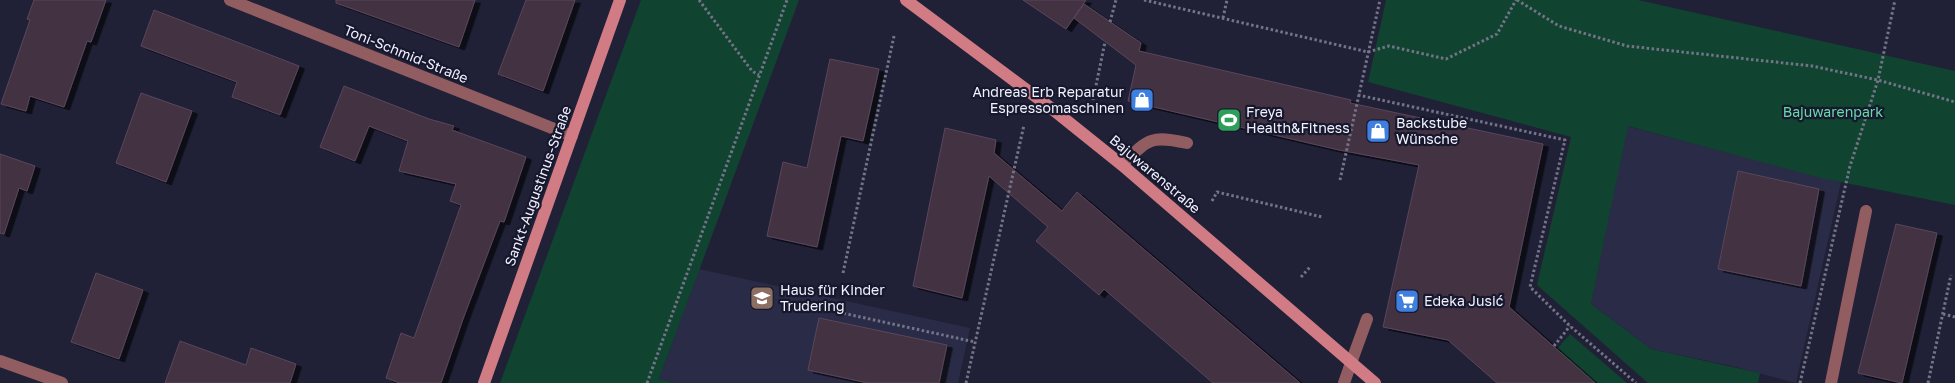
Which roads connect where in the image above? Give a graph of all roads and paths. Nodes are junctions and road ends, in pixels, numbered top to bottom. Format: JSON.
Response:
{"nodes":[{"id":1,"x":230,"y":0,"type":"edge"},
{"id":2,"x":620,"y":0,"type":"edge"},
{"id":3,"x":699,"y":0,"type":"edge"},
{"id":4,"x":787,"y":0,"type":"edge"},
{"id":5,"x":906,"y":0,"type":"edge"},
{"id":6,"x":1116,"y":0,"type":"edge"},
{"id":7,"x":1144,"y":0,"type":"edge"},
{"id":8,"x":1227,"y":0,"type":"edge"},
{"id":9,"x":1380,"y":0,"type":"edge"},
{"id":10,"x":1516,"y":0,"type":"edge"},
{"id":11,"x":1896,"y":0,"type":"edge"},
{"id":12,"x":1223,"y":18,"type":"junction"},
{"id":13,"x":1110,"y":22,"type":"dead end"},
{"id":14,"x":894,"y":36,"type":"dead end"},
{"id":15,"x":1105,"y":42,"type":"dead end"},
{"id":16,"x":1368,"y":52,"type":"junction"},
{"id":17,"x":759,"y":75,"type":"junction"},
{"id":18,"x":1878,"y":80,"type":"junction"},
{"id":19,"x":1358,"y":95,"type":"junction"},
{"id":20,"x":1093,"y":100,"type":"dead end"},
{"id":21,"x":1955,"y":102,"type":"edge"},
{"id":22,"x":1024,"y":125,"type":"dead end"},
{"id":23,"x":572,"y":136,"type":"junction"},
{"id":24,"x":1187,"y":143,"type":"dead end"},
{"id":25,"x":1122,"y":165,"type":"junction"},
{"id":26,"x":1340,"y":180,"type":"dead end"},
{"id":27,"x":1212,"y":201,"type":"dead end"},
{"id":28,"x":1866,"y":210,"type":"dead end"},
{"id":29,"x":1322,"y":217,"type":"dead end"},
{"id":30,"x":1310,"y":266,"type":"dead end"},
{"id":31,"x":843,"y":273,"type":"dead end"},
{"id":32,"x":1951,"y":275,"type":"dead end"},
{"id":33,"x":1301,"y":277,"type":"dead end"},
{"id":34,"x":824,"y":309,"type":"dead end"},
{"id":35,"x":1943,"y":314,"type":"junction"},
{"id":36,"x":1955,"y":316,"type":"edge"},
{"id":37,"x":1367,"y":319,"type":"dead end"},
{"id":38,"x":1570,"y":326,"type":"junction"},
{"id":39,"x":976,"y":342,"type":"junction"},
{"id":40,"x":1554,"y":346,"type":"dead end"},
{"id":41,"x":0,"y":361,"type":"edge"},
{"id":42,"x":1351,"y":363,"type":"junction"},
{"id":43,"x":62,"y":383,"type":"edge"},
{"id":44,"x":484,"y":383,"type":"edge"},
{"id":45,"x":647,"y":383,"type":"edge"},
{"id":46,"x":966,"y":383,"type":"edge"},
{"id":47,"x":1344,"y":383,"type":"edge"},
{"id":48,"x":1375,"y":383,"type":"edge"},
{"id":49,"x":1636,"y":383,"type":"edge"},
{"id":50,"x":1800,"y":383,"type":"edge"},
{"id":51,"x":1831,"y":383,"type":"edge"},
{"id":52,"x":1928,"y":383,"type":"edge"}],
"edges":[{"from":1,"to":23,"type":"street","name":"Toni-Schmid-Straße"},
{"from":2,"to":23,"type":"main road","name":"Sankt-Augustinus-Straße"},
{"from":3,"to":17,"type":"path"},
{"from":4,"to":17,"type":"path"},
{"from":5,"to":25,"type":"main road","name":"Bajuwarenstraße"},
{"from":6,"to":13,"type":"path"},
{"from":7,"to":12,"type":"path"},
{"from":8,"to":12,"type":"path"},
{"from":9,"to":16,"type":"path"},
{"from":10,"to":16,"type":"path"},
{"from":10,"to":18,"type":"path"},
{"from":11,"to":18,"type":"path"},
{"from":12,"to":16,"type":"path"},
{"from":14,"to":31,"type":"path"},
{"from":15,"to":20,"type":"path"},
{"from":16,"to":19,"type":"path"},
{"from":17,"to":45,"type":"path"},
{"from":18,"to":21,"type":"path"},
{"from":18,"to":50,"type":"path"},
{"from":19,"to":26,"type":"path"},
{"from":19,"to":38,"type":"path"},
{"from":22,"to":39,"type":"path"},
{"from":23,"to":44,"type":"main road","name":"Sankt-Augustinus-Straße"},
{"from":24,"to":25,"type":"street"},
{"from":25,"to":42,"type":"main road","name":"Bajuwarenstraße"},
{"from":27,"to":29,"type":"path"},
{"from":28,"to":51,"type":"street"},
{"from":30,"to":33,"type":"path"},
{"from":32,"to":35,"type":"path"},
{"from":34,"to":39,"type":"path"},
{"from":35,"to":36,"type":"path"},
{"from":35,"to":52,"type":"path"},
{"from":37,"to":42,"type":"street"},
{"from":38,"to":40,"type":"path"},
{"from":38,"to":49,"type":"path"},
{"from":39,"to":46,"type":"path"},
{"from":41,"to":43,"type":"street"},
{"from":42,"to":47,"type":"street"},
{"from":42,"to":48,"type":"main road","name":"Bajuwarenstraße"}]}
